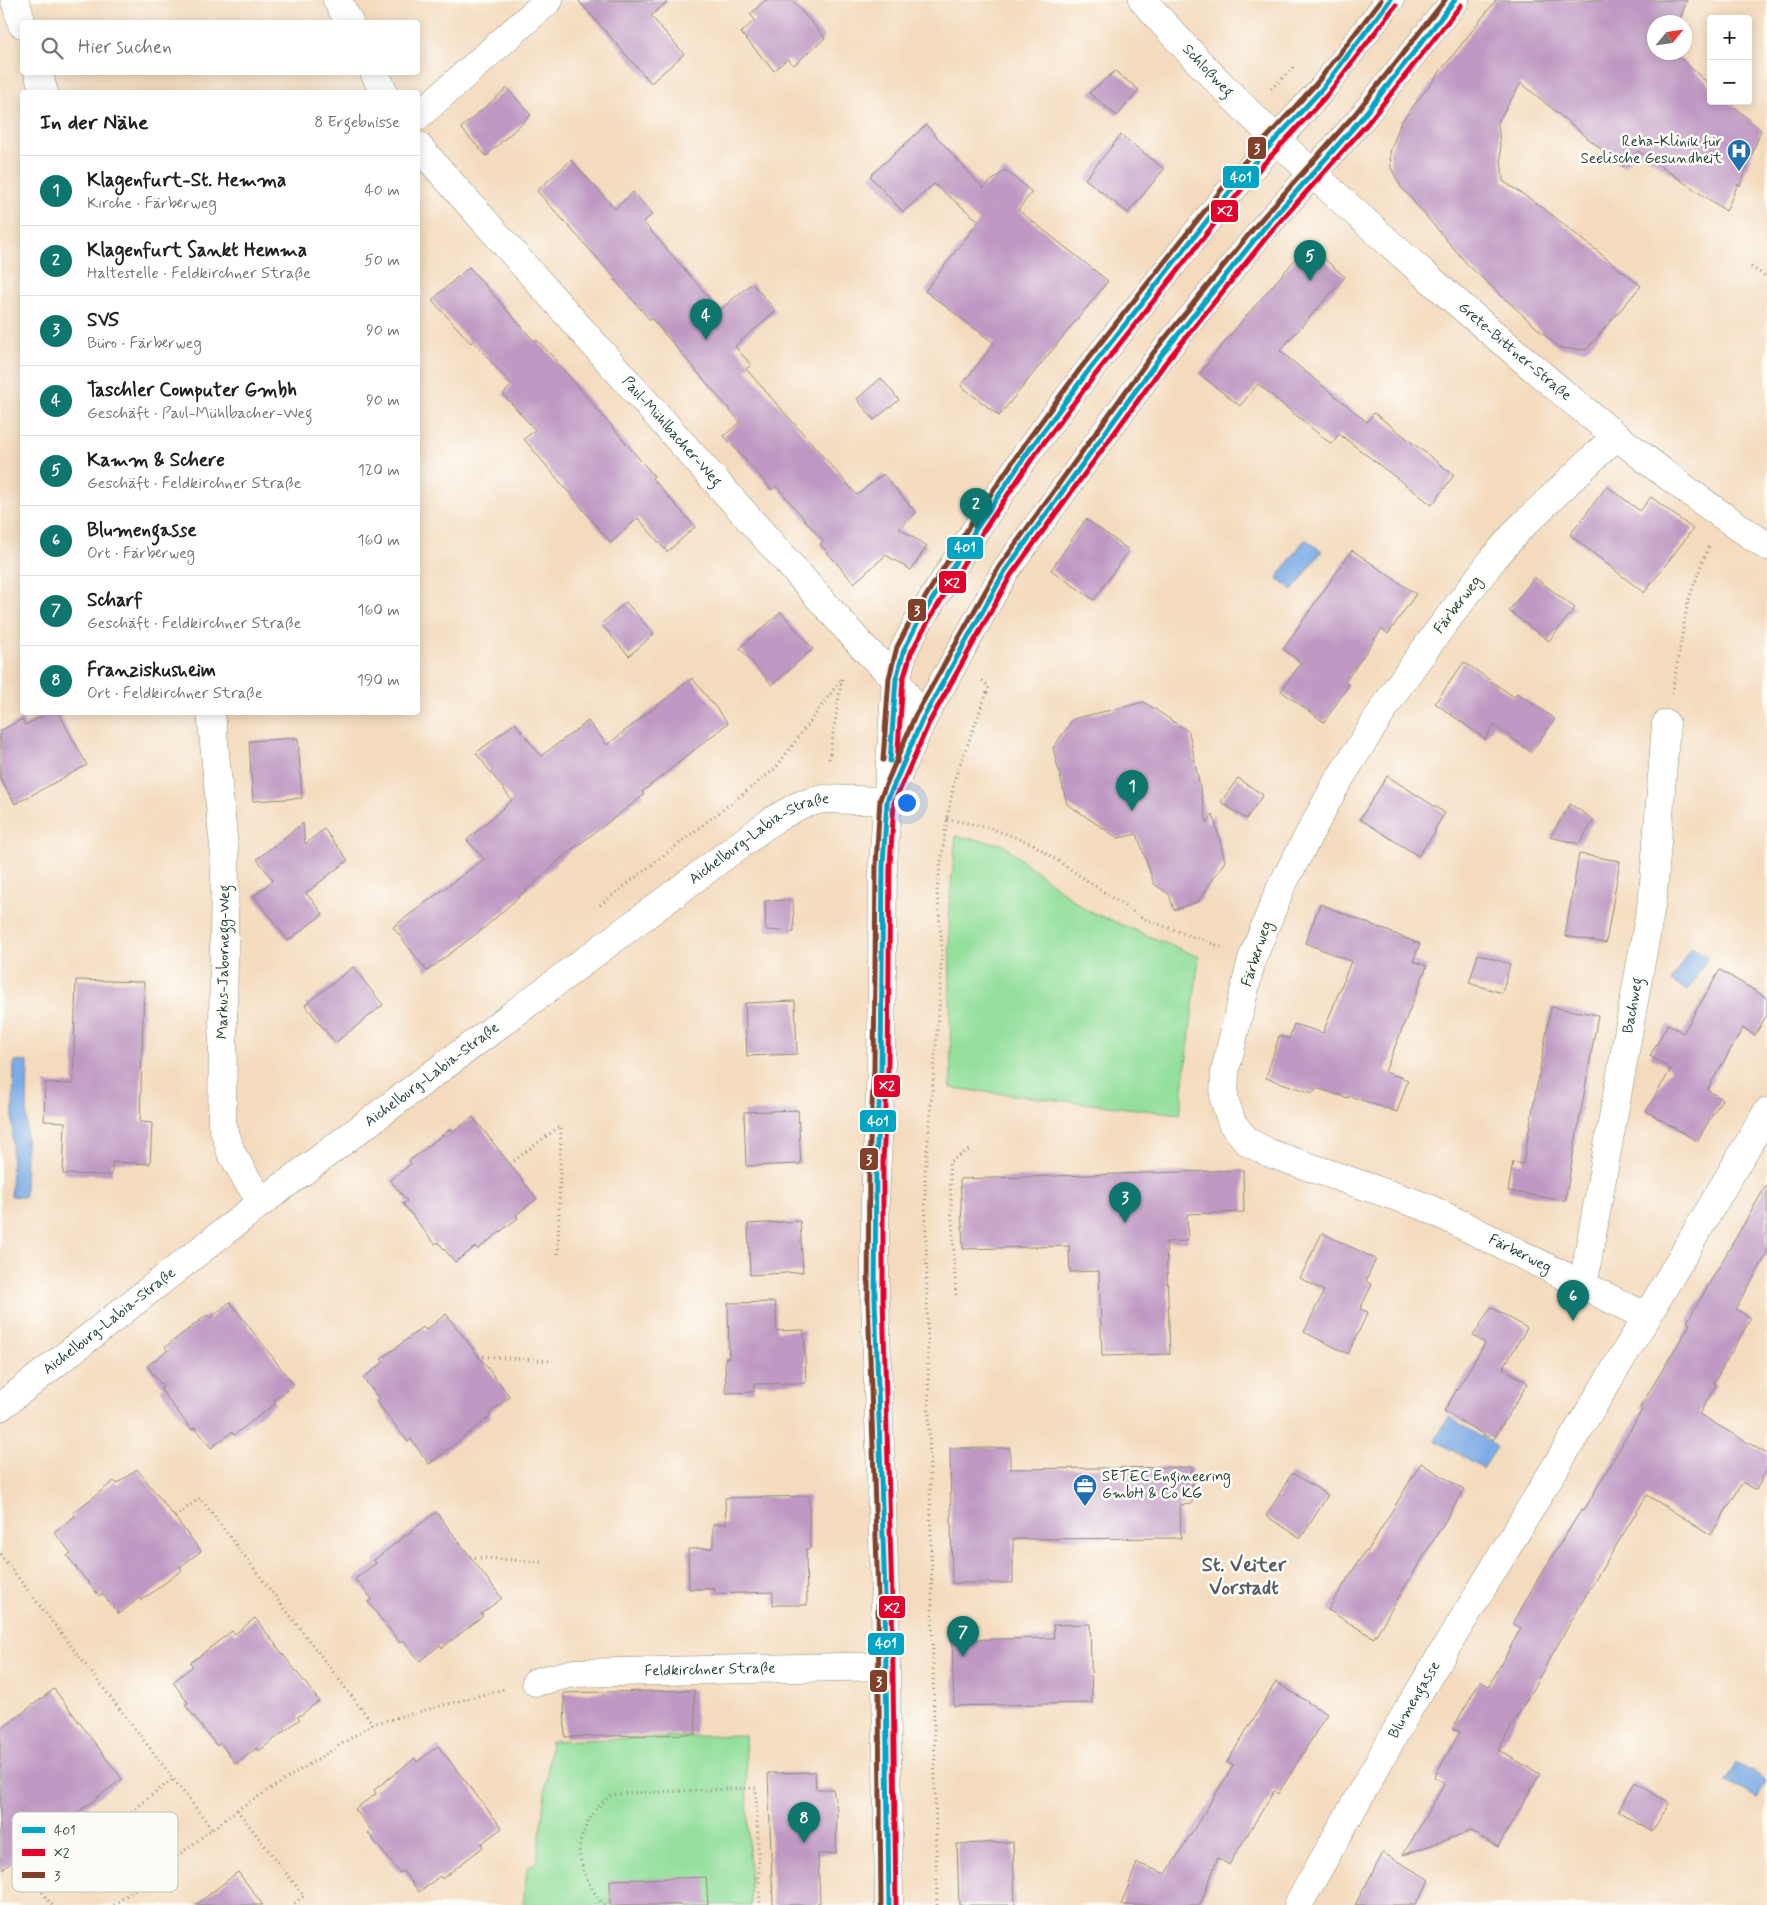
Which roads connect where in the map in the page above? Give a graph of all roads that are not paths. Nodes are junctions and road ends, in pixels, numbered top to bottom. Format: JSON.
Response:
{"nodes":[{"id":1,"x":15,"y":0,"type":"edge"},
{"id":2,"x":337,"y":0,"type":"edge"},
{"id":3,"x":549,"y":0,"type":"edge"},
{"id":4,"x":1143,"y":0,"type":"edge"},
{"id":5,"x":1390,"y":0,"type":"edge"},
{"id":6,"x":1455,"y":0,"type":"edge"},
{"id":7,"x":21,"y":20,"type":"edge"},
{"id":8,"x":348,"y":20,"type":"edge"},
{"id":9,"x":39,"y":75,"type":"edge"},
{"id":10,"x":376,"y":75,"type":"edge"},
{"id":11,"x":43,"y":90,"type":"edge"},
{"id":12,"x":383,"y":90,"type":"edge"},
{"id":13,"x":420,"y":114,"type":"edge"},
{"id":14,"x":1277,"y":138,"type":"junction"},
{"id":15,"x":420,"y":148,"type":"edge"},
{"id":16,"x":1312,"y":172,"type":"junction"},
{"id":17,"x":1616,"y":436,"type":"junction"},
{"id":18,"x":1767,"y":546,"type":"edge"},
{"id":19,"x":896,"y":679,"type":"junction"},
{"id":20,"x":211,"y":715,"type":"edge"},
{"id":21,"x":922,"y":720,"type":"junction"},
{"id":22,"x":1666,"y":724,"type":"road end"},
{"id":23,"x":886,"y":801,"type":"junction"},
{"id":24,"x":1767,"y":1112,"type":"edge"},
{"id":25,"x":262,"y":1202,"type":"junction"},
{"id":26,"x":1583,"y":1285,"type":"junction"},
{"id":27,"x":1647,"y":1317,"type":"junction"},
{"id":28,"x":0,"y":1407,"type":"edge"},
{"id":29,"x":886,"y":1666,"type":"junction"},
{"id":30,"x":536,"y":1682,"type":"road end"},
{"id":31,"x":889,"y":1905,"type":"edge"},
{"id":32,"x":1298,"y":1905,"type":"edge"}],
"edges":[{"from":1,"to":7,"type":"street"},
{"from":2,"to":8,"type":"street"},
{"from":3,"to":13,"type":"street"},
{"from":4,"to":14,"type":"street","name":"Schloßweg"},
{"from":5,"to":14,"type":"street"},
{"from":6,"to":16,"type":"street"},
{"from":9,"to":11,"type":"street"},
{"from":10,"to":12,"type":"street"},
{"from":14,"to":16,"type":"street","name":"Grete-Bittner-Straße"},
{"from":14,"to":19,"type":"street"},
{"from":15,"to":19,"type":"street","name":"Paul-Mühlbacher-Weg"},
{"from":16,"to":17,"type":"street","name":"Grete-Bittner-Straße"},
{"from":16,"to":21,"type":"street"},
{"from":17,"to":18,"type":"street","name":"Grete-Bittner-Straße"},
{"from":17,"to":26,"type":"street","name":"Färberweg"},
{"from":19,"to":21,"type":"street","name":"Paul-Mühlbacher-Weg"},
{"from":19,"to":23,"type":"street"},
{"from":20,"to":25,"type":"street","name":"Markus-Jabornegg-Weg"},
{"from":21,"to":23,"type":"street"},
{"from":22,"to":26,"type":"street","name":"Bachweg"},
{"from":23,"to":25,"type":"street","name":"Aichelburg-Labia-Straße"},
{"from":23,"to":29,"type":"street"},
{"from":24,"to":27,"type":"street","name":"Blumengasse"},
{"from":25,"to":28,"type":"street","name":"Aichelburg-Labia-Straße"},
{"from":26,"to":27,"type":"street","name":"Färberweg"},
{"from":27,"to":32,"type":"street","name":"Blumengasse"},
{"from":29,"to":30,"type":"street","name":"Feldkirchner Straße"},
{"from":29,"to":31,"type":"street"}]}
